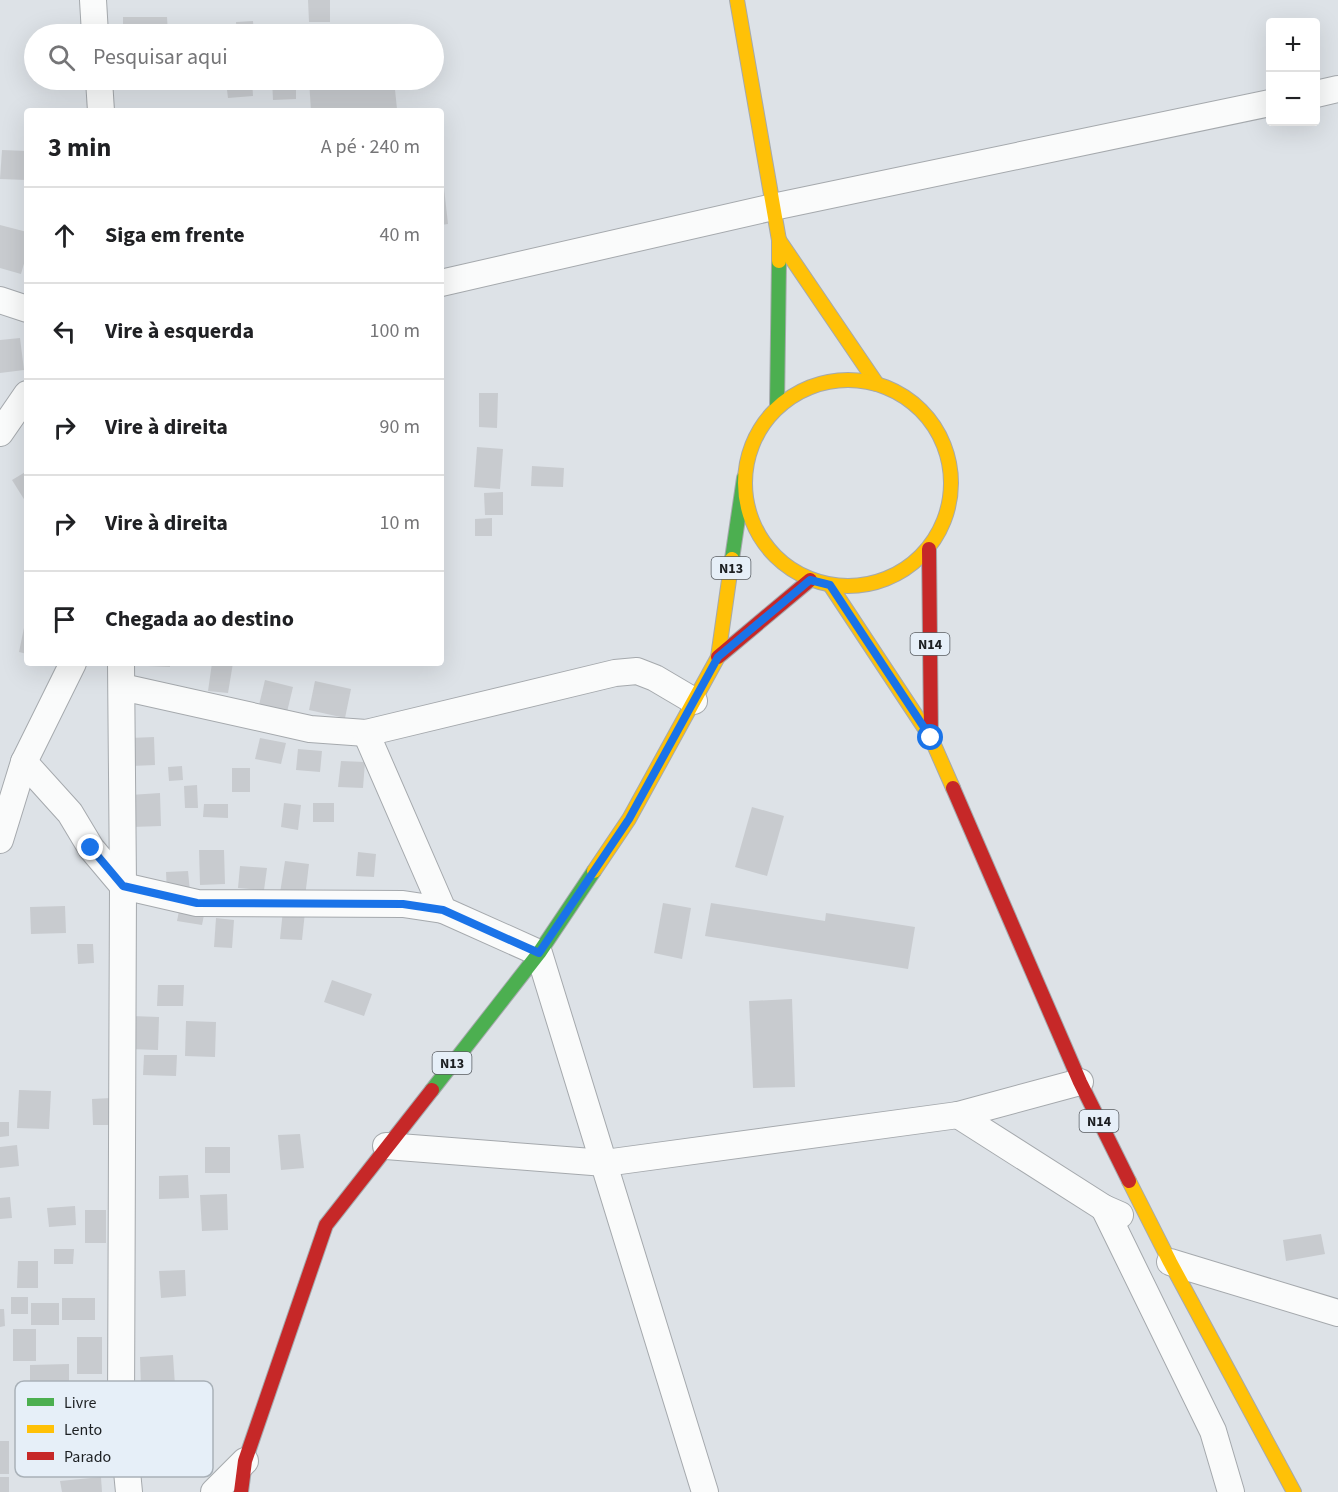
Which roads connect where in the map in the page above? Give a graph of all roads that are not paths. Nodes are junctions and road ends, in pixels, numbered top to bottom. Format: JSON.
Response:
{"nodes":[{"id":1,"x":93,"y":0,"type":"edge"},
{"id":2,"x":737,"y":0,"type":"edge"},
{"id":3,"x":95,"y":24,"type":"edge"},
{"id":4,"x":1338,"y":89,"type":"edge"},
{"id":5,"x":100,"y":90,"type":"edge"},
{"id":6,"x":1320,"y":93,"type":"edge"},
{"id":7,"x":1266,"y":104,"type":"edge"},
{"id":8,"x":101,"y":108,"type":"edge"},
{"id":9,"x":773,"y":207,"type":"junction"},
{"id":10,"x":779,"y":240,"type":"junction"},
{"id":11,"x":444,"y":282,"type":"edge"},
{"id":12,"x":0,"y":300,"type":"edge"},
{"id":13,"x":24,"y":308,"type":"edge"},
{"id":14,"x":877,"y":384,"type":"junction"},
{"id":15,"x":24,"y":398,"type":"edge"},
{"id":16,"x":777,"y":407,"type":"junction"},
{"id":17,"x":0,"y":433,"type":"edge"},
{"id":18,"x":744,"y":478,"type":"junction"},
{"id":19,"x":929,"y":549,"type":"junction"},
{"id":20,"x":810,"y":580,"type":"junction"},
{"id":21,"x":830,"y":585,"type":"junction"},
{"id":22,"x":718,"y":657,"type":"junction"},
{"id":23,"x":72,"y":666,"type":"edge"},
{"id":24,"x":121,"y":675,"type":"edge"},
{"id":25,"x":694,"y":701,"type":"junction"},
{"id":26,"x":366,"y":733,"type":"junction"},
{"id":27,"x":931,"y":738,"type":"junction"},
{"id":28,"x":24,"y":762,"type":"junction"},
{"id":29,"x":0,"y":840,"type":"edge"},
{"id":30,"x":123,"y":886,"type":"junction"},
{"id":31,"x":443,"y":910,"type":"junction"},
{"id":32,"x":539,"y":953,"type":"junction"},
{"id":33,"x":1080,"y":1082,"type":"junction"},
{"id":34,"x":958,"y":1115,"type":"junction"},
{"id":35,"x":386,"y":1146,"type":"junction"},
{"id":36,"x":605,"y":1163,"type":"junction"},
{"id":37,"x":1104,"y":1208,"type":"junction"},
{"id":38,"x":1153,"y":1229,"type":"junction"},
{"id":39,"x":1170,"y":1262,"type":"junction"},
{"id":40,"x":1338,"y":1313,"type":"edge"},
{"id":41,"x":121,"y":1381,"type":"edge"},
{"id":42,"x":245,"y":1461,"type":"junction"},
{"id":43,"x":128,"y":1477,"type":"edge"},
{"id":44,"x":129,"y":1492,"type":"edge"},
{"id":45,"x":214,"y":1492,"type":"edge"},
{"id":46,"x":241,"y":1492,"type":"edge"},
{"id":47,"x":705,"y":1492,"type":"edge"},
{"id":48,"x":1232,"y":1492,"type":"edge"},
{"id":49,"x":1294,"y":1492,"type":"edge"}],
"edges":[{"from":1,"to":3,"type":"street"},
{"from":2,"to":9,"type":"main road"},
{"from":4,"to":6,"type":"street"},
{"from":5,"to":8,"type":"street"},
{"from":7,"to":9,"type":"street"},
{"from":9,"to":10,"type":"main road"},
{"from":9,"to":11,"type":"street"},
{"from":10,"to":14,"type":"main road"},
{"from":10,"to":16,"type":"main road"},
{"from":12,"to":13,"type":"street"},
{"from":14,"to":16,"type":"main road"},
{"from":14,"to":19,"type":"main road"},
{"from":15,"to":17,"type":"street"},
{"from":16,"to":18,"type":"main road"},
{"from":18,"to":20,"type":"main road"},
{"from":18,"to":22,"type":"main road","number":"N13"},
{"from":19,"to":21,"type":"main road"},
{"from":19,"to":27,"type":"main road","number":"N14"},
{"from":20,"to":21,"type":"main road"},
{"from":20,"to":22,"type":"main road","number":"N13"},
{"from":21,"to":27,"type":"main road","number":"N14"},
{"from":22,"to":25,"type":"main road","number":"N13"},
{"from":23,"to":28,"type":"street"},
{"from":24,"to":26,"type":"street"},
{"from":24,"to":30,"type":"street"},
{"from":25,"to":26,"type":"street"},
{"from":25,"to":32,"type":"main road","number":"N13"},
{"from":26,"to":31,"type":"street"},
{"from":27,"to":33,"type":"main road","number":"N14"},
{"from":28,"to":29,"type":"street"},
{"from":28,"to":30,"type":"street"},
{"from":30,"to":31,"type":"street"},
{"from":30,"to":41,"type":"street"},
{"from":31,"to":32,"type":"street"},
{"from":32,"to":35,"type":"main road","number":"N13"},
{"from":32,"to":36,"type":"street"},
{"from":33,"to":34,"type":"street"},
{"from":33,"to":38,"type":"main road","number":"N14"},
{"from":34,"to":36,"type":"street"},
{"from":34,"to":37,"type":"street"},
{"from":35,"to":36,"type":"street"},
{"from":35,"to":42,"type":"main road","number":"N13"},
{"from":36,"to":47,"type":"street"},
{"from":37,"to":38,"type":"street"},
{"from":37,"to":48,"type":"street"},
{"from":38,"to":39,"type":"main road","number":"N14"},
{"from":39,"to":40,"type":"street"},
{"from":39,"to":49,"type":"main road","number":"N14"},
{"from":42,"to":45,"type":"street"},
{"from":42,"to":46,"type":"main road","number":"N13"},
{"from":43,"to":44,"type":"street"}]}
